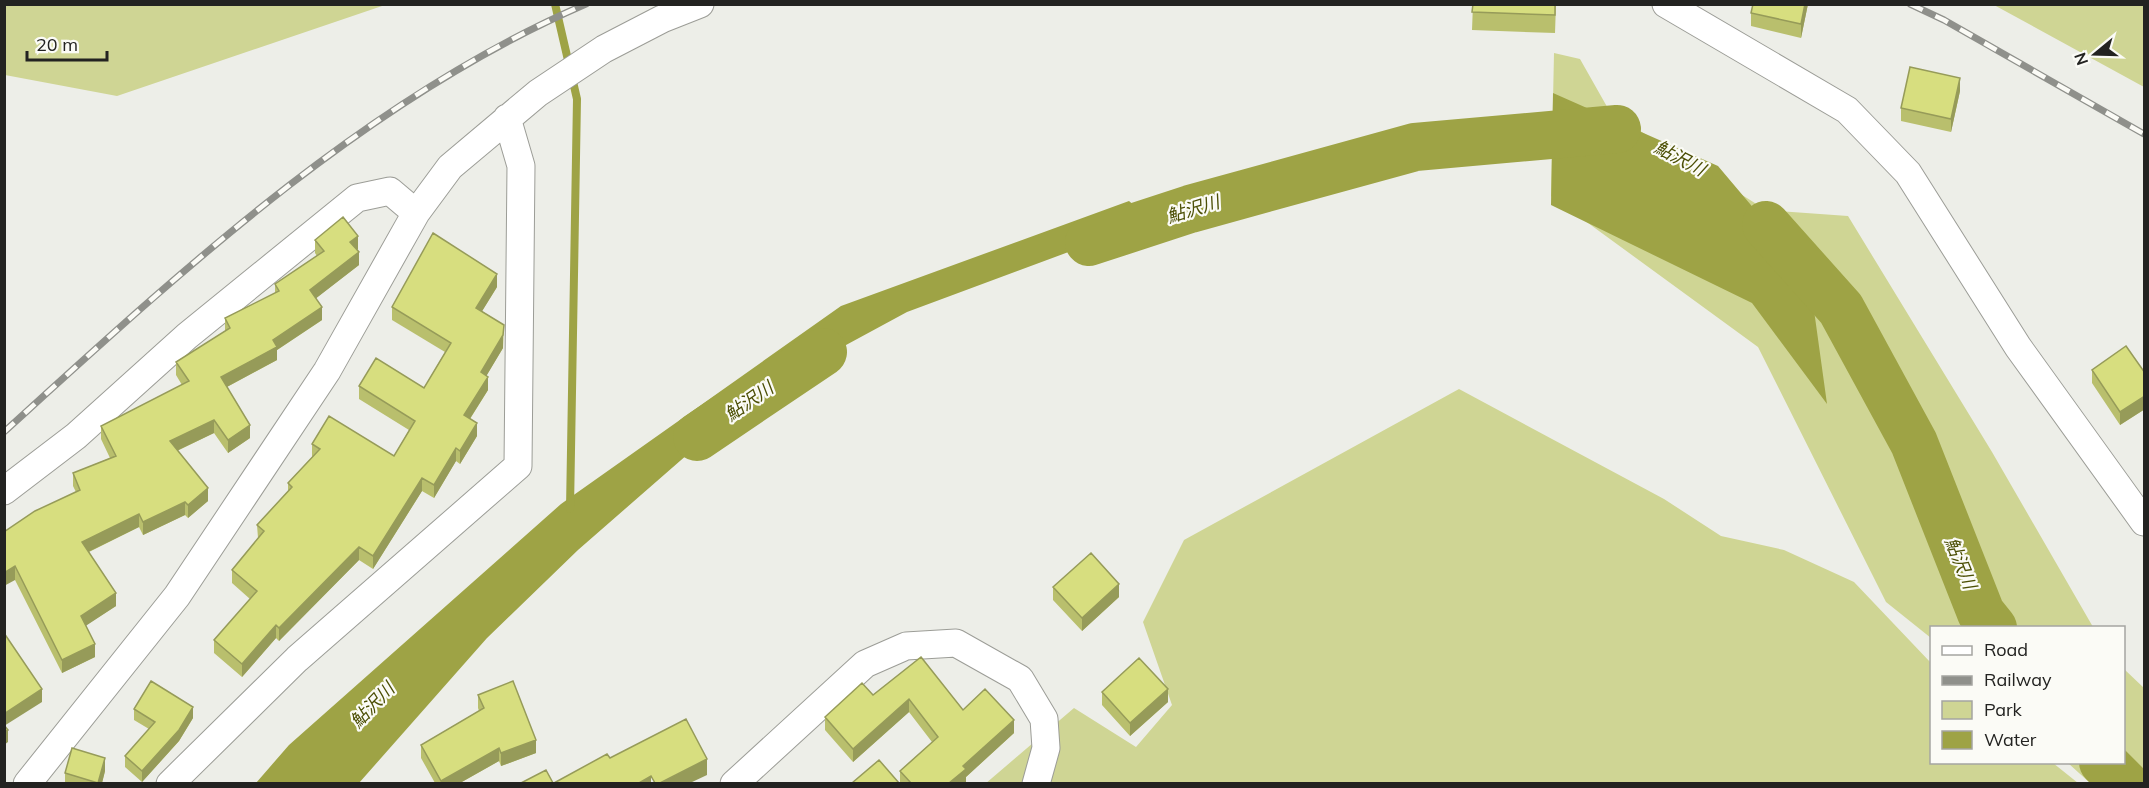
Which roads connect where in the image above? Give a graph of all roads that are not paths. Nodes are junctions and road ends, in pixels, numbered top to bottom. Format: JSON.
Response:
{"nodes":[{"id":1,"x":700,"y":4,"type":"edge"},
{"id":2,"x":1666,"y":4,"type":"edge"},
{"id":3,"x":507,"y":118,"type":"junction"},
{"id":4,"x":416,"y":213,"type":"junction"},
{"id":5,"x":4,"y":491,"type":"edge"},
{"id":6,"x":2145,"y":522,"type":"edge"},
{"id":7,"x":27,"y":783,"type":"edge"},
{"id":8,"x":170,"y":783,"type":"edge"},
{"id":9,"x":734,"y":783,"type":"edge"},
{"id":10,"x":1036,"y":783,"type":"edge"}],
"edges":[{"from":1,"to":3,"type":"street"},
{"from":2,"to":6,"type":"street"},
{"from":3,"to":4,"type":"street"},
{"from":3,"to":8,"type":"street"},
{"from":4,"to":5,"type":"street"},
{"from":4,"to":7,"type":"street"},
{"from":9,"to":10,"type":"street"}]}
